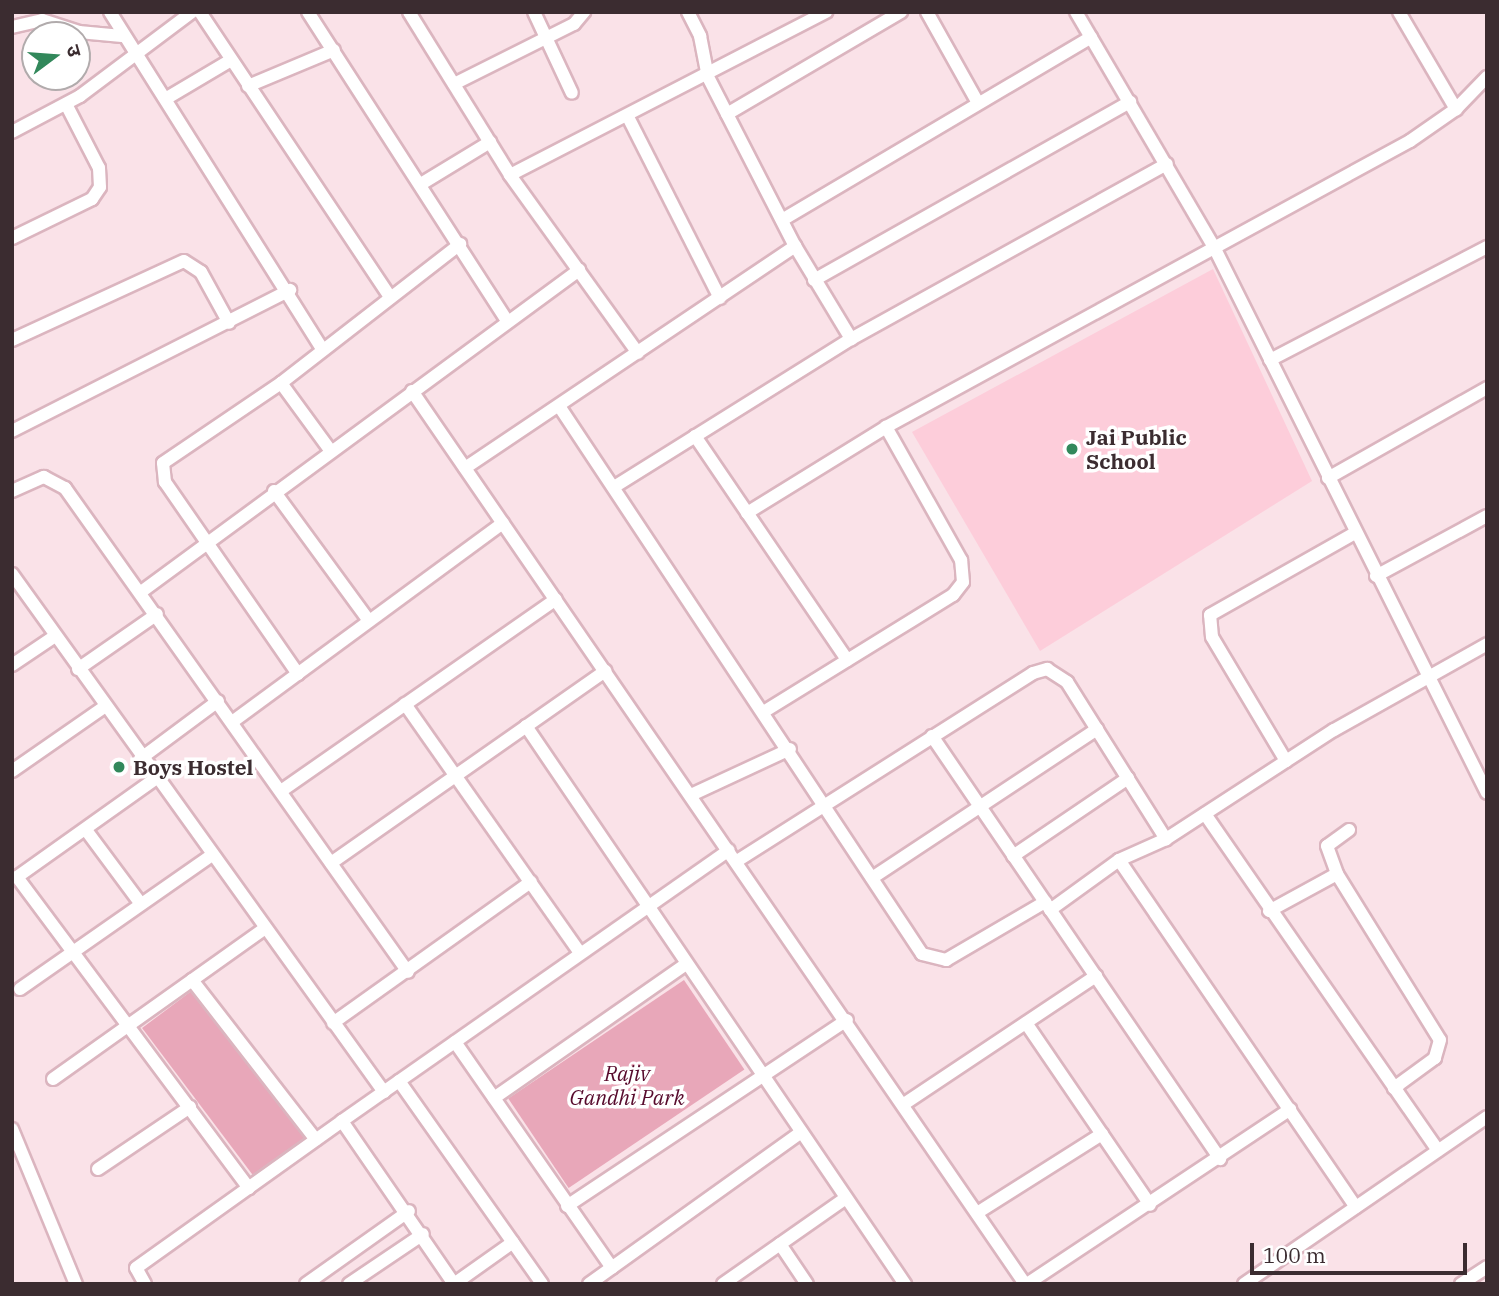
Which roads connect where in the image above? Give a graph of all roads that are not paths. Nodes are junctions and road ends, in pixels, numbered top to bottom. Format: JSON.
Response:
{"nodes":[{"id":1,"x":110,"y":12,"type":"edge"},
{"id":2,"x":192,"y":12,"type":"edge"},
{"id":3,"x":201,"y":12,"type":"edge"},
{"id":4,"x":308,"y":12,"type":"edge"},
{"id":5,"x":410,"y":12,"type":"edge"},
{"id":6,"x":534,"y":12,"type":"edge"},
{"id":7,"x":584,"y":12,"type":"edge"},
{"id":8,"x":688,"y":12,"type":"edge"},
{"id":9,"x":901,"y":12,"type":"edge"},
{"id":10,"x":927,"y":12,"type":"edge"},
{"id":11,"x":1076,"y":12,"type":"edge"},
{"id":12,"x":1399,"y":12,"type":"edge"},
{"id":13,"x":822,"y":13,"type":"edge"},
{"id":14,"x":12,"y":27,"type":"edge"},
{"id":15,"x":122,"y":36,"type":"junction"},
{"id":16,"x":1091,"y":37,"type":"junction"},
{"id":17,"x":545,"y":39,"type":"junction"},
{"id":18,"x":334,"y":50,"type":"junction"},
{"id":19,"x":133,"y":54,"type":"junction"},
{"id":20,"x":231,"y":60,"type":"junction"},
{"id":21,"x":709,"y":77,"type":"junction"},
{"id":22,"x":1487,"y":77,"type":"edge"},
{"id":23,"x":454,"y":85,"type":"junction"},
{"id":24,"x":248,"y":86,"type":"junction"},
{"id":25,"x":572,"y":93,"type":"dead end"},
{"id":26,"x":167,"y":97,"type":"junction"},
{"id":27,"x":1130,"y":102,"type":"junction"},
{"id":28,"x":978,"y":103,"type":"junction"},
{"id":29,"x":66,"y":104,"type":"junction"},
{"id":30,"x":1456,"y":109,"type":"junction"},
{"id":31,"x":727,"y":114,"type":"junction"},
{"id":32,"x":628,"y":117,"type":"junction"},
{"id":33,"x":12,"y":132,"type":"edge"},
{"id":34,"x":489,"y":142,"type":"junction"},
{"id":35,"x":1167,"y":164,"type":"junction"},
{"id":36,"x":510,"y":175,"type":"junction"},
{"id":37,"x":421,"y":184,"type":"junction"},
{"id":38,"x":782,"y":220,"type":"junction"},
{"id":39,"x":12,"y":238,"type":"edge"},
{"id":40,"x":460,"y":244,"type":"junction"},
{"id":41,"x":795,"y":246,"type":"junction"},
{"id":42,"x":1487,"y":247,"type":"edge"},
{"id":43,"x":1215,"y":248,"type":"junction"},
{"id":44,"x":579,"y":270,"type":"junction"},
{"id":45,"x":814,"y":280,"type":"junction"},
{"id":46,"x":290,"y":290,"type":"junction"},
{"id":47,"x":390,"y":297,"type":"junction"},
{"id":48,"x":720,"y":298,"type":"junction"},
{"id":49,"x":507,"y":321,"type":"junction"},
{"id":50,"x":229,"y":323,"type":"junction"},
{"id":51,"x":851,"y":339,"type":"junction"},
{"id":52,"x":12,"y":340,"type":"edge"},
{"id":53,"x":322,"y":348,"type":"junction"},
{"id":54,"x":638,"y":353,"type":"junction"},
{"id":55,"x":1270,"y":360,"type":"junction"},
{"id":56,"x":281,"y":383,"type":"junction"},
{"id":57,"x":1487,"y":388,"type":"edge"},
{"id":58,"x":412,"y":391,"type":"junction"},
{"id":59,"x":559,"y":407,"type":"junction"},
{"id":60,"x":886,"y":427,"type":"junction"},
{"id":61,"x":12,"y":431,"type":"edge"},
{"id":62,"x":695,"y":436,"type":"junction"},
{"id":63,"x":330,"y":450,"type":"junction"},
{"id":64,"x":465,"y":468,"type":"junction"},
{"id":65,"x":1328,"y":478,"type":"junction"},
{"id":66,"x":614,"y":487,"type":"junction"},
{"id":67,"x":12,"y":491,"type":"edge"},
{"id":68,"x":274,"y":491,"type":"junction"},
{"id":69,"x":747,"y":513,"type":"junction"},
{"id":70,"x":1487,"y":516,"type":"edge"},
{"id":71,"x":503,"y":523,"type":"junction"},
{"id":72,"x":1355,"y":533,"type":"junction"},
{"id":73,"x":206,"y":542,"type":"junction"},
{"id":74,"x":12,"y":574,"type":"edge"},
{"id":75,"x":1376,"y":576,"type":"junction"},
{"id":76,"x":141,"y":592,"type":"junction"},
{"id":77,"x":556,"y":599,"type":"junction"},
{"id":78,"x":157,"y":614,"type":"junction"},
{"id":79,"x":369,"y":621,"type":"junction"},
{"id":80,"x":55,"y":636,"type":"junction"},
{"id":81,"x":1487,"y":644,"type":"edge"},
{"id":82,"x":847,"y":660,"type":"junction"},
{"id":83,"x":12,"y":664,"type":"edge"},
{"id":84,"x":78,"y":669,"type":"junction"},
{"id":85,"x":605,"y":671,"type":"junction"},
{"id":86,"x":298,"y":674,"type":"junction"},
{"id":87,"x":1429,"y":676,"type":"junction"},
{"id":88,"x":218,"y":701,"type":"junction"},
{"id":89,"x":405,"y":704,"type":"junction"},
{"id":90,"x":104,"y":707,"type":"junction"},
{"id":91,"x":765,"y":711,"type":"junction"},
{"id":92,"x":232,"y":722,"type":"junction"},
{"id":93,"x":526,"y":726,"type":"junction"},
{"id":94,"x":1097,"y":729,"type":"junction"},
{"id":95,"x":932,"y":736,"type":"junction"},
{"id":96,"x":790,"y":749,"type":"junction"},
{"id":97,"x":140,"y":759,"type":"junction"},
{"id":98,"x":1286,"y":761,"type":"junction"},
{"id":99,"x":12,"y":771,"type":"edge"},
{"id":100,"x":457,"y":775,"type":"junction"},
{"id":101,"x":1128,"y":778,"type":"junction"},
{"id":102,"x":155,"y":779,"type":"junction"},
{"id":103,"x":281,"y":791,"type":"junction"},
{"id":104,"x":1487,"y":793,"type":"edge"},
{"id":105,"x":691,"y":795,"type":"junction"},
{"id":106,"x":825,"y":805,"type":"junction"},
{"id":107,"x":979,"y":805,"type":"junction"},
{"id":108,"x":1205,"y":814,"type":"junction"},
{"id":109,"x":86,"y":830,"type":"junction"},
{"id":110,"x":1349,"y":830,"type":"dead end"},
{"id":111,"x":1166,"y":839,"type":"junction"},
{"id":112,"x":733,"y":855,"type":"junction"},
{"id":113,"x":211,"y":856,"type":"junction"},
{"id":114,"x":1013,"y":856,"type":"junction"},
{"id":115,"x":1119,"y":860,"type":"junction"},
{"id":116,"x":331,"y":863,"type":"junction"},
{"id":117,"x":1337,"y":874,"type":"junction"},
{"id":118,"x":872,"y":878,"type":"junction"},
{"id":119,"x":531,"y":882,"type":"junction"},
{"id":120,"x":141,"y":904,"type":"junction"},
{"id":121,"x":1048,"y":906,"type":"junction"},
{"id":122,"x":647,"y":907,"type":"junction"},
{"id":123,"x":1269,"y":911,"type":"junction"},
{"id":124,"x":264,"y":929,"type":"junction"},
{"id":125,"x":75,"y":951,"type":"junction"},
{"id":126,"x":580,"y":953,"type":"junction"},
{"id":127,"x":686,"y":964,"type":"junction"},
{"id":128,"x":408,"y":971,"type":"junction"},
{"id":129,"x":1096,"y":976,"type":"junction"},
{"id":130,"x":192,"y":980,"type":"junction"},
{"id":131,"x":20,"y":989,"type":"dead end"},
{"id":132,"x":847,"y":1020,"type":"junction"},
{"id":133,"x":333,"y":1023,"type":"junction"},
{"id":134,"x":1026,"y":1023,"type":"junction"},
{"id":135,"x":129,"y":1025,"type":"junction"},
{"id":136,"x":454,"y":1042,"type":"junction"},
{"id":137,"x":760,"y":1074,"type":"junction"},
{"id":138,"x":53,"y":1079,"type":"dead end"},
{"id":139,"x":399,"y":1081,"type":"junction"},
{"id":140,"x":1394,"y":1088,"type":"junction"},
{"id":141,"x":384,"y":1092,"type":"junction"},
{"id":142,"x":494,"y":1098,"type":"junction"},
{"id":143,"x":904,"y":1104,"type":"junction"},
{"id":144,"x":190,"y":1107,"type":"junction"},
{"id":145,"x":1290,"y":1110,"type":"junction"},
{"id":146,"x":1487,"y":1117,"type":"edge"},
{"id":147,"x":342,"y":1121,"type":"junction"},
{"id":148,"x":12,"y":1129,"type":"edge"},
{"id":149,"x":801,"y":1132,"type":"junction"},
{"id":150,"x":1102,"y":1134,"type":"junction"},
{"id":151,"x":316,"y":1140,"type":"junction"},
{"id":152,"x":1438,"y":1150,"type":"junction"},
{"id":153,"x":1220,"y":1160,"type":"junction"},
{"id":154,"x":98,"y":1169,"type":"dead end"},
{"id":155,"x":249,"y":1188,"type":"junction"},
{"id":156,"x":846,"y":1198,"type":"junction"},
{"id":157,"x":1150,"y":1205,"type":"junction"},
{"id":158,"x":567,"y":1206,"type":"junction"},
{"id":159,"x":1356,"y":1207,"type":"junction"},
{"id":160,"x":409,"y":1211,"type":"junction"},
{"id":161,"x":977,"y":1213,"type":"junction"},
{"id":162,"x":423,"y":1234,"type":"junction"},
{"id":163,"x":513,"y":1242,"type":"junction"},
{"id":164,"x":780,"y":1244,"type":"junction"},
{"id":165,"x":1487,"y":1267,"type":"edge"},
{"id":166,"x":612,"y":1268,"type":"junction"},
{"id":167,"x":76,"y":1284,"type":"edge"},
{"id":168,"x":145,"y":1284,"type":"edge"},
{"id":169,"x":306,"y":1284,"type":"edge"},
{"id":170,"x":349,"y":1284,"type":"edge"},
{"id":171,"x":454,"y":1284,"type":"edge"},
{"id":172,"x":542,"y":1284,"type":"edge"},
{"id":173,"x":589,"y":1284,"type":"edge"},
{"id":174,"x":723,"y":1284,"type":"edge"},
{"id":175,"x":807,"y":1284,"type":"edge"},
{"id":176,"x":905,"y":1284,"type":"edge"},
{"id":177,"x":1026,"y":1284,"type":"edge"},
{"id":178,"x":1244,"y":1284,"type":"edge"},
{"id":179,"x":1461,"y":1284,"type":"edge"}],
"edges":[{"from":1,"to":15,"type":"street"},
{"from":2,"to":19,"type":"street"},
{"from":3,"to":20,"type":"street"},
{"from":4,"to":18,"type":"street"},
{"from":5,"to":23,"type":"street"},
{"from":6,"to":17,"type":"street"},
{"from":7,"to":17,"type":"street"},
{"from":8,"to":21,"type":"street"},
{"from":9,"to":31,"type":"street"},
{"from":10,"to":28,"type":"street"},
{"from":11,"to":16,"type":"street"},
{"from":12,"to":30,"type":"street"},
{"from":13,"to":21,"type":"street"},
{"from":14,"to":15,"type":"street"},
{"from":15,"to":19,"type":"street"},
{"from":16,"to":27,"type":"street"},
{"from":16,"to":28,"type":"street"},
{"from":17,"to":23,"type":"street"},
{"from":17,"to":25,"type":"street"},
{"from":18,"to":24,"type":"street"},
{"from":18,"to":37,"type":"street"},
{"from":19,"to":26,"type":"street"},
{"from":19,"to":29,"type":"street"},
{"from":20,"to":24,"type":"street"},
{"from":20,"to":26,"type":"street"},
{"from":21,"to":31,"type":"street"},
{"from":21,"to":32,"type":"street"},
{"from":22,"to":30,"type":"street"},
{"from":23,"to":34,"type":"street"},
{"from":24,"to":47,"type":"street"},
{"from":26,"to":46,"type":"street"},
{"from":27,"to":35,"type":"street"},
{"from":27,"to":45,"type":"street"},
{"from":28,"to":38,"type":"street"},
{"from":29,"to":33,"type":"street"},
{"from":29,"to":39,"type":"street"},
{"from":30,"to":43,"type":"street"},
{"from":31,"to":38,"type":"street"},
{"from":32,"to":36,"type":"street"},
{"from":32,"to":48,"type":"street"},
{"from":34,"to":36,"type":"street"},
{"from":34,"to":37,"type":"street"},
{"from":35,"to":43,"type":"street"},
{"from":35,"to":51,"type":"street"},
{"from":36,"to":44,"type":"street"},
{"from":37,"to":40,"type":"street"},
{"from":38,"to":41,"type":"street"},
{"from":40,"to":47,"type":"street"},
{"from":40,"to":49,"type":"street"},
{"from":41,"to":45,"type":"street"},
{"from":41,"to":48,"type":"street"},
{"from":42,"to":55,"type":"street"},
{"from":43,"to":55,"type":"street"},
{"from":43,"to":60,"type":"street"},
{"from":44,"to":49,"type":"street"},
{"from":44,"to":54,"type":"street"},
{"from":45,"to":51,"type":"street"},
{"from":46,"to":50,"type":"street"},
{"from":46,"to":53,"type":"street"},
{"from":47,"to":53,"type":"street"},
{"from":48,"to":54,"type":"street"},
{"from":49,"to":58,"type":"street"},
{"from":50,"to":52,"type":"street"},
{"from":50,"to":61,"type":"street"},
{"from":51,"to":62,"type":"street"},
{"from":53,"to":56,"type":"street"},
{"from":54,"to":59,"type":"street"},
{"from":55,"to":65,"type":"street"},
{"from":56,"to":63,"type":"street"},
{"from":56,"to":73,"type":"street"},
{"from":57,"to":65,"type":"street"},
{"from":58,"to":63,"type":"street"},
{"from":58,"to":64,"type":"street"},
{"from":59,"to":64,"type":"street"},
{"from":59,"to":66,"type":"street"},
{"from":60,"to":69,"type":"street"},
{"from":60,"to":82,"type":"street"},
{"from":62,"to":66,"type":"street"},
{"from":62,"to":69,"type":"street"},
{"from":63,"to":68,"type":"street"},
{"from":64,"to":71,"type":"street"},
{"from":65,"to":72,"type":"street"},
{"from":66,"to":91,"type":"street"},
{"from":67,"to":76,"type":"street"},
{"from":68,"to":73,"type":"street"},
{"from":68,"to":79,"type":"street"},
{"from":69,"to":82,"type":"street"},
{"from":70,"to":75,"type":"street"},
{"from":71,"to":77,"type":"street"},
{"from":71,"to":79,"type":"street"},
{"from":72,"to":75,"type":"street"},
{"from":72,"to":98,"type":"street"},
{"from":73,"to":76,"type":"street"},
{"from":73,"to":86,"type":"street"},
{"from":74,"to":80,"type":"street"},
{"from":75,"to":87,"type":"street"},
{"from":76,"to":78,"type":"street"},
{"from":77,"to":85,"type":"street"},
{"from":77,"to":89,"type":"street"},
{"from":78,"to":84,"type":"street"},
{"from":78,"to":88,"type":"street"},
{"from":79,"to":86,"type":"street"},
{"from":80,"to":83,"type":"street"},
{"from":80,"to":84,"type":"street"},
{"from":81,"to":87,"type":"street"},
{"from":82,"to":91,"type":"street"},
{"from":84,"to":90,"type":"street"},
{"from":85,"to":93,"type":"street"},
{"from":85,"to":105,"type":"street"},
{"from":86,"to":92,"type":"street"},
{"from":87,"to":98,"type":"street"},
{"from":87,"to":104,"type":"street"},
{"from":88,"to":92,"type":"street"},
{"from":88,"to":97,"type":"street"},
{"from":89,"to":100,"type":"street"},
{"from":89,"to":103,"type":"street"},
{"from":90,"to":97,"type":"street"},
{"from":90,"to":99,"type":"street"},
{"from":91,"to":96,"type":"street"},
{"from":92,"to":103,"type":"street"},
{"from":93,"to":100,"type":"street"},
{"from":93,"to":122,"type":"street"},
{"from":94,"to":95,"type":"street"},
{"from":94,"to":101,"type":"street"},
{"from":94,"to":107,"type":"street"},
{"from":95,"to":106,"type":"street"},
{"from":95,"to":107,"type":"street"},
{"from":96,"to":105,"type":"street"},
{"from":96,"to":106,"type":"street"},
{"from":97,"to":102,"type":"street"},
{"from":98,"to":108,"type":"street"},
{"from":100,"to":116,"type":"street"},
{"from":100,"to":119,"type":"street"},
{"from":101,"to":111,"type":"street"},
{"from":101,"to":114,"type":"street"},
{"from":102,"to":109,"type":"street"},
{"from":102,"to":113,"type":"street"},
{"from":103,"to":116,"type":"street"},
{"from":105,"to":112,"type":"street"},
{"from":106,"to":112,"type":"street"},
{"from":106,"to":118,"type":"street"},
{"from":107,"to":114,"type":"street"},
{"from":107,"to":118,"type":"street"},
{"from":108,"to":111,"type":"street"},
{"from":108,"to":123,"type":"street"},
{"from":109,"to":120,"type":"street"},
{"from":109,"to":125,"type":"street"},
{"from":110,"to":117,"type":"street"},
{"from":111,"to":115,"type":"street"},
{"from":112,"to":122,"type":"street"},
{"from":112,"to":132,"type":"street"},
{"from":113,"to":120,"type":"street"},
{"from":113,"to":124,"type":"street"},
{"from":114,"to":121,"type":"street"},
{"from":115,"to":121,"type":"street"},
{"from":115,"to":145,"type":"street"},
{"from":116,"to":128,"type":"street"},
{"from":117,"to":123,"type":"street"},
{"from":117,"to":140,"type":"street"},
{"from":118,"to":121,"type":"street"},
{"from":119,"to":126,"type":"street"},
{"from":119,"to":128,"type":"street"},
{"from":120,"to":125,"type":"street"},
{"from":121,"to":129,"type":"street"},
{"from":122,"to":126,"type":"street"},
{"from":122,"to":127,"type":"street"},
{"from":123,"to":140,"type":"street"},
{"from":124,"to":130,"type":"street"},
{"from":124,"to":133,"type":"street"},
{"from":125,"to":131,"type":"street"},
{"from":125,"to":135,"type":"street"},
{"from":126,"to":136,"type":"street"},
{"from":127,"to":137,"type":"street"},
{"from":127,"to":142,"type":"street"},
{"from":128,"to":133,"type":"street"},
{"from":129,"to":134,"type":"street"},
{"from":129,"to":153,"type":"street"},
{"from":130,"to":135,"type":"street"},
{"from":130,"to":151,"type":"street"},
{"from":132,"to":137,"type":"street"},
{"from":132,"to":143,"type":"street"},
{"from":133,"to":141,"type":"street"},
{"from":134,"to":143,"type":"street"},
{"from":134,"to":150,"type":"street"},
{"from":135,"to":138,"type":"street"},
{"from":135,"to":144,"type":"street"},
{"from":136,"to":139,"type":"street"},
{"from":136,"to":142,"type":"street"},
{"from":137,"to":149,"type":"street"},
{"from":137,"to":158,"type":"street"},
{"from":139,"to":141,"type":"street"},
{"from":139,"to":163,"type":"street"},
{"from":140,"to":152,"type":"street"},
{"from":141,"to":147,"type":"street"},
{"from":142,"to":158,"type":"street"},
{"from":143,"to":161,"type":"street"},
{"from":144,"to":154,"type":"street"},
{"from":144,"to":155,"type":"street"},
{"from":145,"to":153,"type":"street"},
{"from":145,"to":159,"type":"street"},
{"from":146,"to":152,"type":"street"},
{"from":147,"to":151,"type":"street"},
{"from":147,"to":160,"type":"street"},
{"from":148,"to":167,"type":"street"},
{"from":149,"to":156,"type":"street"},
{"from":149,"to":166,"type":"street"},
{"from":150,"to":157,"type":"street"},
{"from":150,"to":161,"type":"street"},
{"from":151,"to":155,"type":"street"},
{"from":152,"to":159,"type":"street"},
{"from":153,"to":157,"type":"street"},
{"from":155,"to":168,"type":"street"},
{"from":156,"to":164,"type":"street"},
{"from":156,"to":176,"type":"street"},
{"from":157,"to":177,"type":"street"},
{"from":158,"to":166,"type":"street"},
{"from":159,"to":178,"type":"street"},
{"from":160,"to":162,"type":"street"},
{"from":160,"to":169,"type":"street"},
{"from":161,"to":177,"type":"street"},
{"from":162,"to":170,"type":"street"},
{"from":162,"to":171,"type":"street"},
{"from":163,"to":171,"type":"street"},
{"from":163,"to":172,"type":"street"},
{"from":164,"to":174,"type":"street"},
{"from":164,"to":175,"type":"street"},
{"from":165,"to":179,"type":"street"},
{"from":166,"to":173,"type":"street"}]}
